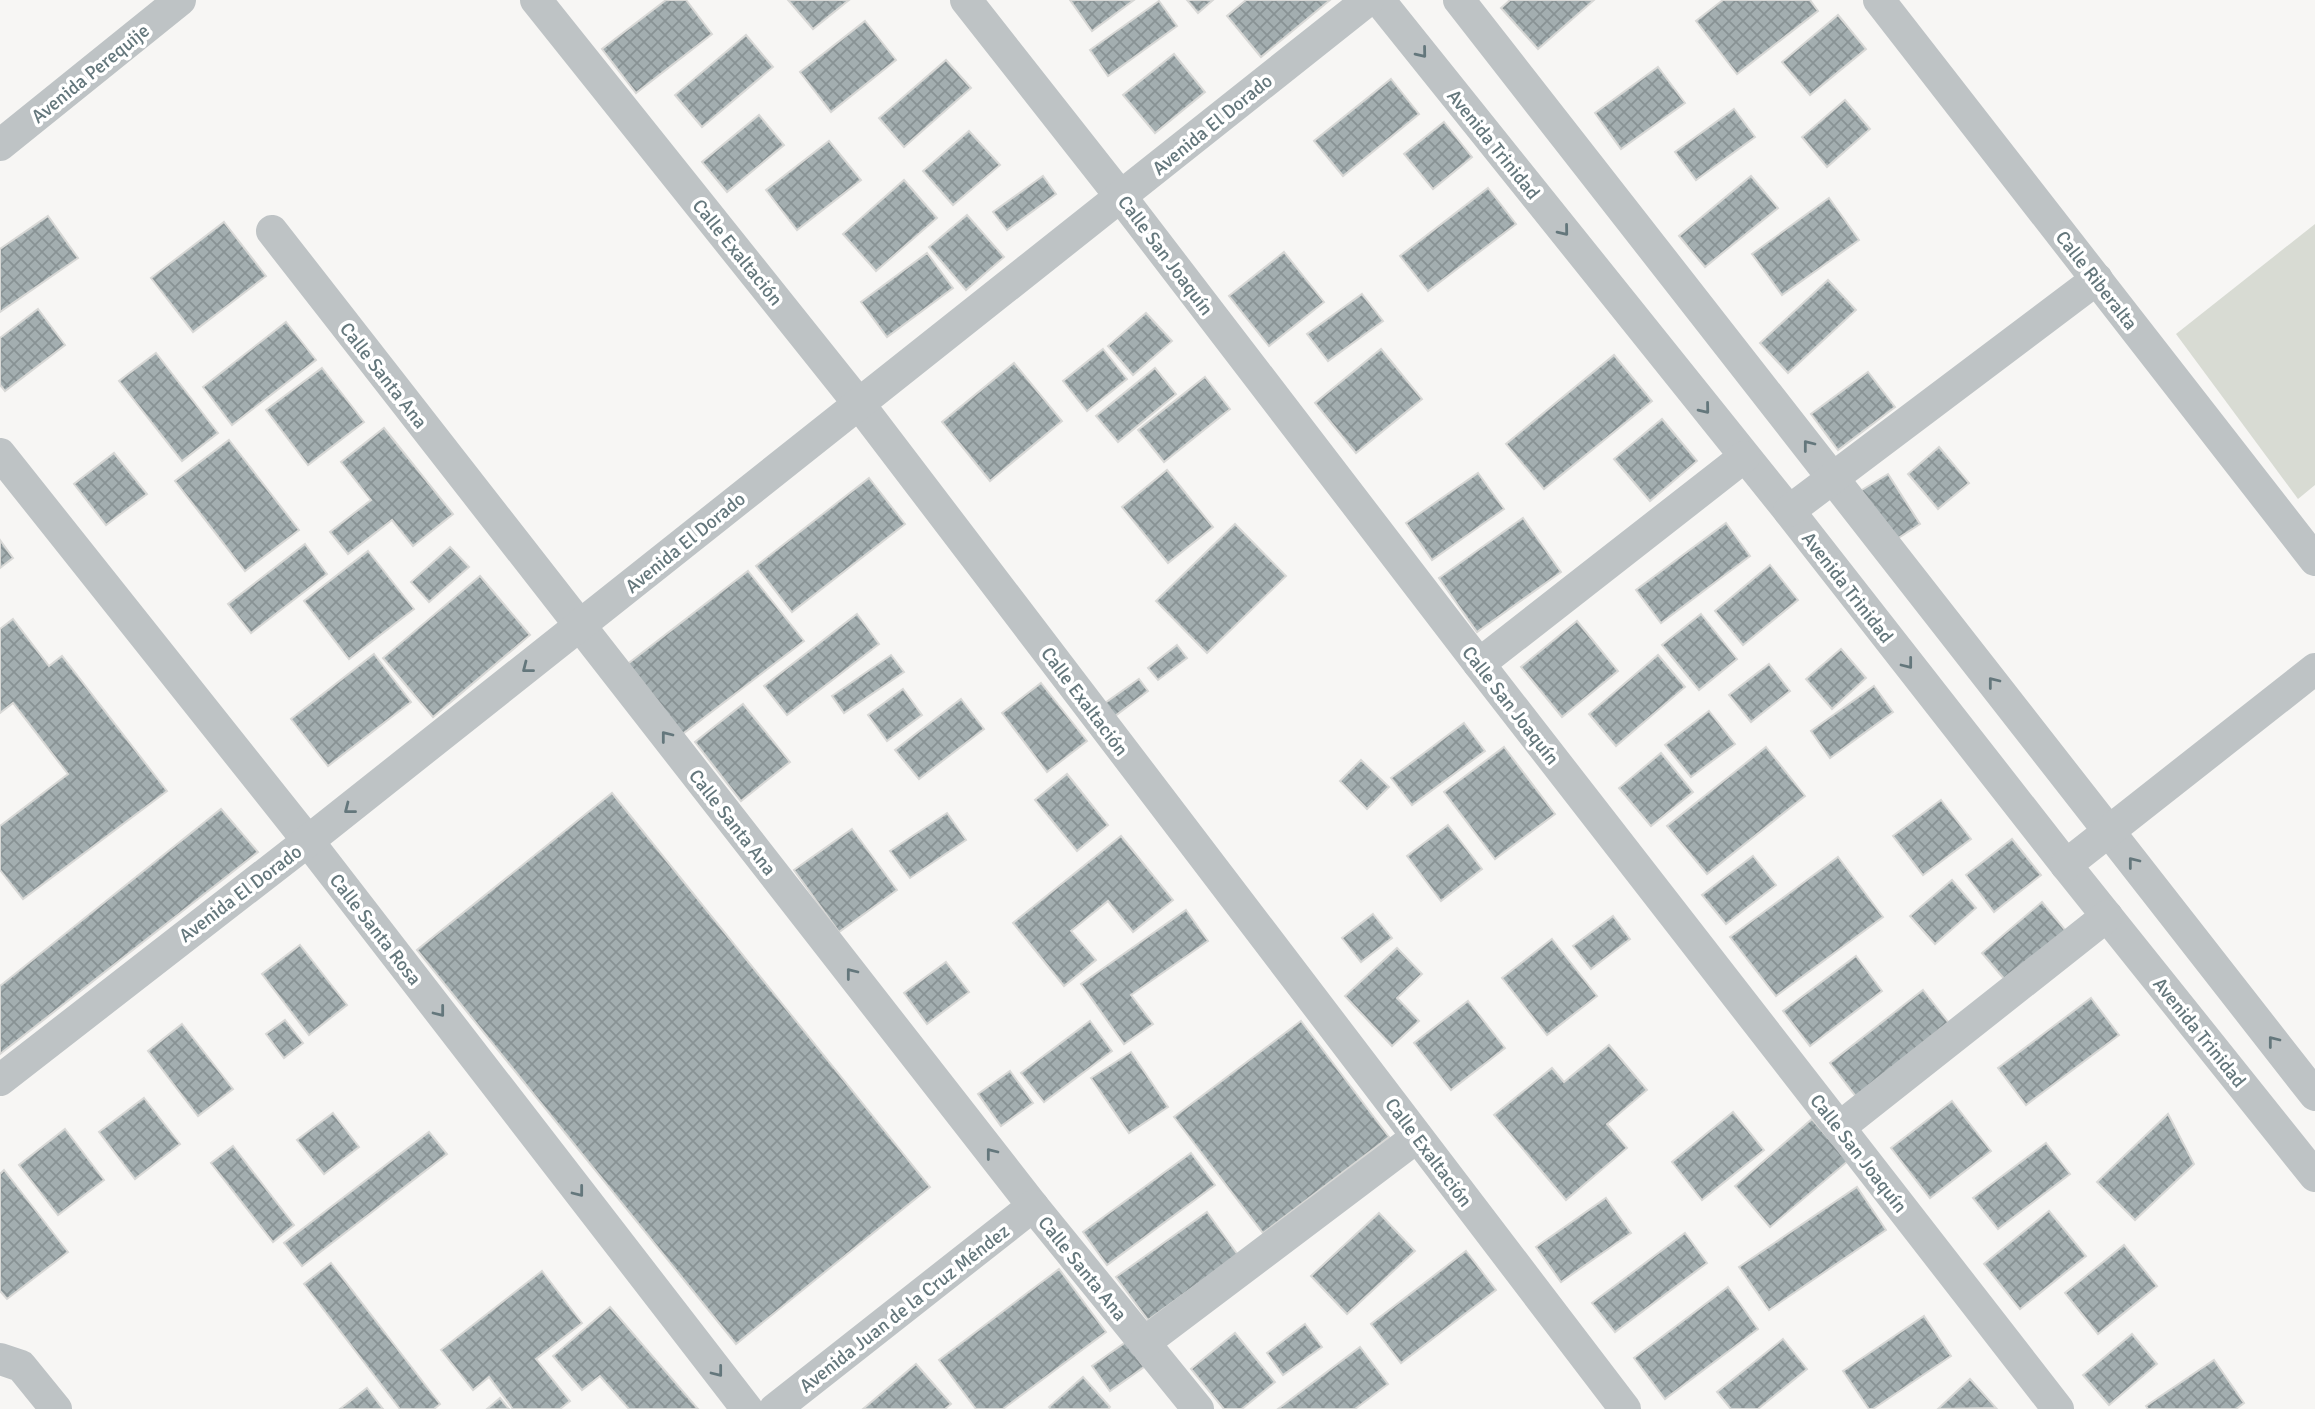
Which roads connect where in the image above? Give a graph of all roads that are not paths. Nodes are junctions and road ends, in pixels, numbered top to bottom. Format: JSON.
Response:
{"nodes":[{"id":1,"x":180,"y":0,"type":"edge"},
{"id":2,"x":536,"y":0,"type":"edge"},
{"id":3,"x":965,"y":0,"type":"edge"},
{"id":4,"x":1368,"y":0,"type":"edge"},
{"id":5,"x":1379,"y":0,"type":"edge"},
{"id":6,"x":1460,"y":0,"type":"edge"},
{"id":7,"x":1879,"y":0,"type":"edge"},
{"id":8,"x":0,"y":145,"type":"edge"},
{"id":9,"x":1121,"y":197,"type":"junction"},
{"id":10,"x":272,"y":231,"type":"dead end"},
{"id":11,"x":2097,"y":279,"type":"junction"},
{"id":12,"x":859,"y":404,"type":"junction"},
{"id":13,"x":0,"y":454,"type":"edge"},
{"id":14,"x":1744,"y":457,"type":"junction"},
{"id":15,"x":1833,"y":478,"type":"junction"},
{"id":16,"x":1789,"y":511,"type":"junction"},
{"id":17,"x":2315,"y":560,"type":"edge"},
{"id":18,"x":580,"y":626,"type":"junction"},
{"id":19,"x":1479,"y":664,"type":"junction"},
{"id":20,"x":2315,"y":668,"type":"edge"},
{"id":21,"x":2109,"y":831,"type":"junction"},
{"id":22,"x":308,"y":841,"type":"junction"},
{"id":23,"x":2066,"y":865,"type":"junction"},
{"id":24,"x":2107,"y":916,"type":"junction"},
{"id":25,"x":1,"y":1078,"type":"edge"},
{"id":26,"x":2315,"y":1095,"type":"edge"},
{"id":27,"x":1840,"y":1127,"type":"junction"},
{"id":28,"x":1418,"y":1137,"type":"junction"},
{"id":29,"x":2315,"y":1176,"type":"edge"},
{"id":30,"x":1032,"y":1206,"type":"junction"},
{"id":31,"x":1144,"y":1343,"type":"junction"},
{"id":32,"x":0,"y":1359,"type":"edge"},
{"id":33,"x":781,"y":1407,"type":"edge"},
{"id":34,"x":56,"y":1409,"type":"edge"},
{"id":35,"x":747,"y":1409,"type":"edge"},
{"id":36,"x":1198,"y":1409,"type":"edge"},
{"id":37,"x":1625,"y":1409,"type":"edge"},
{"id":38,"x":2058,"y":1409,"type":"edge"}],
"edges":[{"from":1,"to":8,"type":"street","name":"Avenida Perequije"},
{"from":2,"to":12,"type":"street","name":"Calle Exaltación"},
{"from":3,"to":9,"type":"street","name":"Calle San Joaquín"},
{"from":4,"to":9,"type":"street","name":"Avenida El Dorado"},
{"from":5,"to":14,"type":"street","name":"Avenida Trinidad","one_way":true},
{"from":15,"to":6,"type":"street","one_way":true},
{"from":7,"to":11,"type":"street","name":"Calle Riberalta"},
{"from":9,"to":12,"type":"street","name":"Avenida El Dorado"},
{"from":9,"to":19,"type":"street","name":"Calle San Joaquín"},
{"from":10,"to":18,"type":"street","name":"Calle Santa Ana"},
{"from":11,"to":15,"type":"street"},
{"from":11,"to":17,"type":"street","name":"Calle Riberalta"},
{"from":12,"to":18,"type":"street","name":"Avenida El Dorado"},
{"from":12,"to":28,"type":"street","name":"Calle Exaltación"},
{"from":13,"to":22,"type":"street","name":"Calle Santa Rosa"},
{"from":14,"to":16,"type":"street","name":"Avenida Trinidad"},
{"from":14,"to":19,"type":"street"},
{"from":15,"to":16,"type":"street"},
{"from":21,"to":15,"type":"street","one_way":true},
{"from":16,"to":23,"type":"street","name":"Avenida Trinidad","one_way":true},
{"from":18,"to":22,"type":"street","name":"Avenida El Dorado","one_way":true},
{"from":30,"to":18,"type":"street","name":"Calle Santa Ana","one_way":true},
{"from":19,"to":27,"type":"street","name":"Calle San Joaquín"},
{"from":20,"to":21,"type":"street"},
{"from":21,"to":23,"type":"street"},
{"from":26,"to":21,"type":"street","one_way":true},
{"from":22,"to":25,"type":"street","name":"Avenida El Dorado"},
{"from":22,"to":35,"type":"street","name":"Calle Santa Rosa","one_way":true},
{"from":23,"to":24,"type":"street","name":"Avenida Trinidad"},
{"from":24,"to":27,"type":"street"},
{"from":24,"to":29,"type":"street","name":"Avenida Trinidad"},
{"from":27,"to":38,"type":"street","name":"Calle San Joaquín"},
{"from":28,"to":31,"type":"street"},
{"from":28,"to":37,"type":"street","name":"Calle Exaltación"},
{"from":30,"to":31,"type":"street","name":"Calle Santa Ana"},
{"from":30,"to":33,"type":"street","name":"Avenida Juan de la Cruz Méndez"},
{"from":31,"to":36,"type":"street","name":"Calle Santa Ana"},
{"from":32,"to":34,"type":"street"}]}
